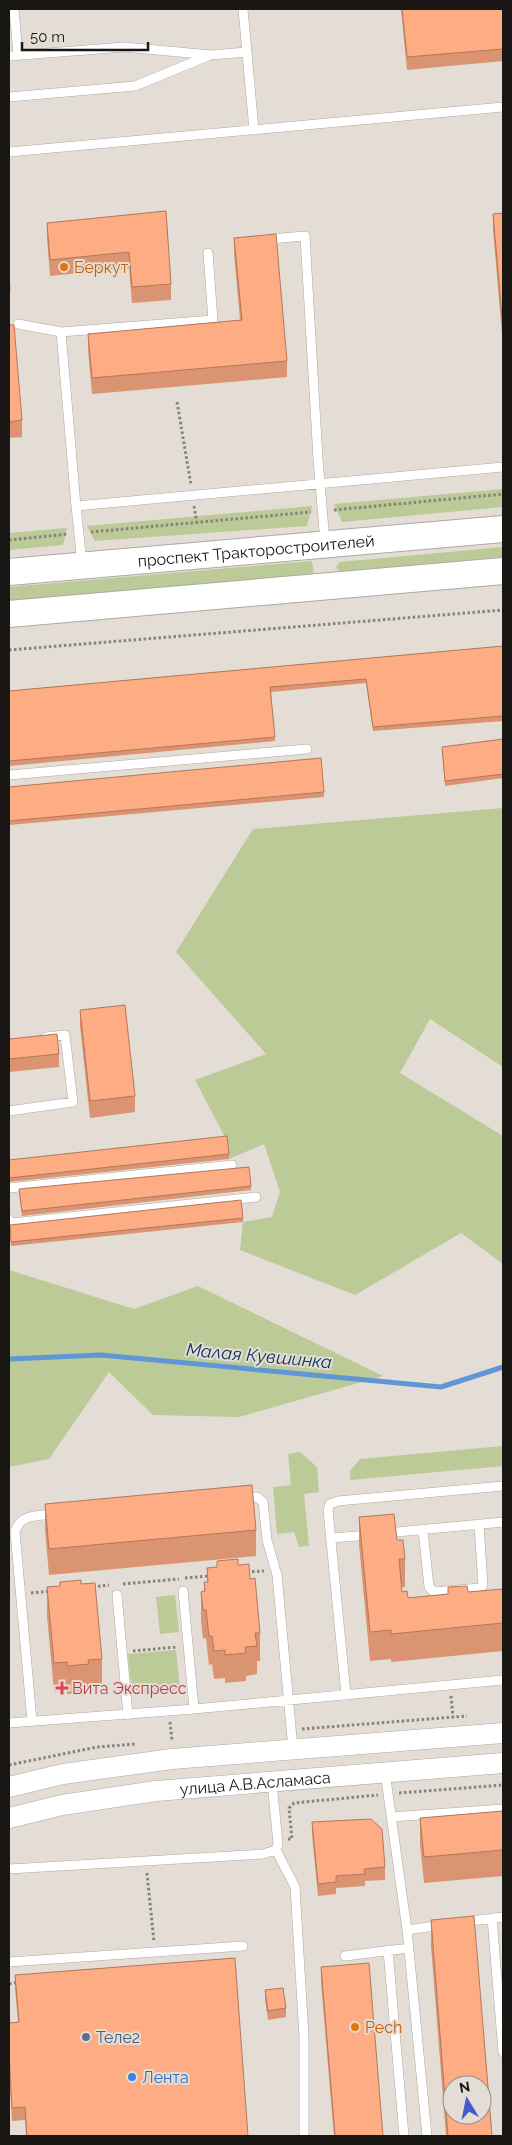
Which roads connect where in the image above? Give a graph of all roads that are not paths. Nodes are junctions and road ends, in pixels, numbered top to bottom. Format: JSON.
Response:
{"nodes":[{"id":1,"x":14,"y":9,"type":"edge"},
{"id":2,"x":243,"y":9,"type":"edge"},
{"id":3,"x":247,"y":52,"type":"junction"},
{"id":4,"x":13,"y":55,"type":"edge"},
{"id":5,"x":210,"y":55,"type":"junction"},
{"id":6,"x":9,"y":97,"type":"edge"},
{"id":7,"x":503,"y":107,"type":"edge"},
{"id":8,"x":254,"y":130,"type":"junction"},
{"id":9,"x":9,"y":152,"type":"edge"},
{"id":10,"x":270,"y":239,"type":"edge"},
{"id":11,"x":208,"y":252,"type":"dead end"},
{"id":12,"x":18,"y":324,"type":"dead end"},
{"id":13,"x":61,"y":332,"type":"junction"},
{"id":14,"x":503,"y":467,"type":"edge"},
{"id":15,"x":320,"y":483,"type":"junction"},
{"id":16,"x":76,"y":506,"type":"junction"},
{"id":17,"x":503,"y":529,"type":"edge"},
{"id":18,"x":325,"y":544,"type":"junction"},
{"id":19,"x":82,"y":566,"type":"junction"},
{"id":20,"x":503,"y":571,"type":"edge"},
{"id":21,"x":9,"y":572,"type":"edge"},
{"id":22,"x":328,"y":586,"type":"junction"},
{"id":23,"x":9,"y":614,"type":"edge"},
{"id":24,"x":308,"y":749,"type":"dead end"},
{"id":25,"x":9,"y":776,"type":"edge"},
{"id":26,"x":37,"y":1038,"type":"edge"},
{"id":27,"x":9,"y":1111,"type":"edge"},
{"id":28,"x":232,"y":1165,"type":"dead end"},
{"id":29,"x":9,"y":1188,"type":"edge"},
{"id":30,"x":256,"y":1197,"type":"dead end"},
{"id":31,"x":9,"y":1220,"type":"edge"},
{"id":32,"x":503,"y":1486,"type":"edge"},
{"id":33,"x":235,"y":1498,"type":"edge"},
{"id":34,"x":70,"y":1513,"type":"edge"},
{"id":35,"x":503,"y":1522,"type":"edge"},
{"id":36,"x":479,"y":1525,"type":"junction"},
{"id":37,"x":423,"y":1530,"type":"junction"},
{"id":38,"x":331,"y":1538,"type":"junction"},
{"id":39,"x":13,"y":1558,"type":"edge"},
{"id":40,"x":183,"y":1591,"type":"dead end"},
{"id":41,"x":117,"y":1595,"type":"dead end"},
{"id":42,"x":503,"y":1680,"type":"edge"},
{"id":43,"x":346,"y":1695,"type":"junction"},
{"id":44,"x":288,"y":1701,"type":"junction"},
{"id":45,"x":194,"y":1709,"type":"junction"},
{"id":46,"x":128,"y":1715,"type":"junction"},
{"id":47,"x":32,"y":1721,"type":"junction"},
{"id":48,"x":9,"y":1723,"type":"edge"},
{"id":49,"x":503,"y":1733,"type":"edge"},
{"id":50,"x":293,"y":1749,"type":"junction"},
{"id":51,"x":503,"y":1763,"type":"edge"},
{"id":52,"x":118,"y":1766,"type":"junction"},
{"id":53,"x":386,"y":1772,"type":"junction"},
{"id":54,"x":272,"y":1782,"type":"junction"},
{"id":55,"x":9,"y":1787,"type":"edge"},
{"id":56,"x":122,"y":1796,"type":"junction"},
{"id":57,"x":503,"y":1809,"type":"edge"},
{"id":58,"x":391,"y":1817,"type":"junction"},
{"id":59,"x":9,"y":1818,"type":"edge"},
{"id":60,"x":276,"y":1845,"type":"junction"},
{"id":61,"x":9,"y":1869,"type":"edge"},
{"id":62,"x":503,"y":1917,"type":"edge"},
{"id":63,"x":492,"y":1918,"type":"junction"},
{"id":64,"x":407,"y":1930,"type":"junction"},
{"id":65,"x":243,"y":1946,"type":"dead end"},
{"id":66,"x":409,"y":1948,"type":"junction"},
{"id":67,"x":388,"y":1950,"type":"junction"},
{"id":68,"x":346,"y":1956,"type":"dead end"},
{"id":69,"x":9,"y":1962,"type":"edge"},
{"id":70,"x":503,"y":2052,"type":"edge"},
{"id":71,"x":304,"y":2136,"type":"edge"},
{"id":72,"x":404,"y":2136,"type":"edge"},
{"id":73,"x":427,"y":2136,"type":"edge"}],
"edges":[{"from":1,"to":4,"type":"lane"},
{"from":2,"to":3,"type":"lane"},
{"from":3,"to":5,"type":"lane"},
{"from":3,"to":8,"type":"lane"},
{"from":4,"to":5,"type":"lane"},
{"from":5,"to":6,"type":"lane"},
{"from":7,"to":8,"type":"lane"},
{"from":8,"to":9,"type":"lane"},
{"from":10,"to":15,"type":"lane"},
{"from":11,"to":13,"type":"lane"},
{"from":12,"to":13,"type":"lane"},
{"from":13,"to":16,"type":"lane"},
{"from":14,"to":15,"type":"lane"},
{"from":15,"to":16,"type":"lane"},
{"from":15,"to":18,"type":"lane"},
{"from":16,"to":19,"type":"lane"},
{"from":17,"to":18,"type":"main road","name":"проспект Тракторостроителей"},
{"from":18,"to":19,"type":"main road","name":"проспект Тракторостроителей"},
{"from":18,"to":22,"type":"main road"},
{"from":19,"to":21,"type":"main road","name":"проспект Тракторостроителей"},
{"from":20,"to":22,"type":"main road"},
{"from":22,"to":23,"type":"main road"},
{"from":24,"to":25,"type":"lane"},
{"from":26,"to":27,"type":"lane"},
{"from":28,"to":29,"type":"lane"},
{"from":30,"to":31,"type":"lane"},
{"from":32,"to":38,"type":"lane"},
{"from":33,"to":44,"type":"lane"},
{"from":34,"to":39,"type":"lane"},
{"from":35,"to":36,"type":"lane"},
{"from":36,"to":37,"type":"lane"},
{"from":36,"to":37,"type":"lane"},
{"from":37,"to":38,"type":"lane"},
{"from":38,"to":43,"type":"lane"},
{"from":39,"to":47,"type":"lane"},
{"from":40,"to":45,"type":"lane"},
{"from":41,"to":46,"type":"lane"},
{"from":42,"to":43,"type":"lane"},
{"from":43,"to":44,"type":"lane"},
{"from":44,"to":45,"type":"lane"},
{"from":44,"to":50,"type":"lane"},
{"from":45,"to":46,"type":"lane"},
{"from":46,"to":47,"type":"lane"},
{"from":47,"to":48,"type":"lane"},
{"from":49,"to":50,"type":"street","name":"улица А.В.Асламаса"},
{"from":50,"to":52,"type":"street","name":"улица А.В.Асламаса"},
{"from":51,"to":53,"type":"street","name":"улица А.В.Асламаса"},
{"from":52,"to":55,"type":"street","name":"улица А.В.Асламаса"},
{"from":52,"to":56,"type":"street"},
{"from":53,"to":54,"type":"street","name":"улица А.В.Асламаса"},
{"from":53,"to":58,"type":"lane"},
{"from":54,"to":56,"type":"street","name":"улица А.В.Асламаса"},
{"from":54,"to":60,"type":"lane"},
{"from":56,"to":59,"type":"street","name":"улица А.В.Асламаса"},
{"from":57,"to":58,"type":"lane"},
{"from":58,"to":64,"type":"lane"},
{"from":60,"to":61,"type":"lane"},
{"from":60,"to":71,"type":"lane"},
{"from":62,"to":63,"type":"lane"},
{"from":63,"to":64,"type":"lane"},
{"from":63,"to":70,"type":"lane"},
{"from":64,"to":66,"type":"lane"},
{"from":65,"to":69,"type":"lane"},
{"from":66,"to":67,"type":"lane"},
{"from":66,"to":73,"type":"lane"},
{"from":67,"to":68,"type":"lane"},
{"from":67,"to":72,"type":"lane"}]}
